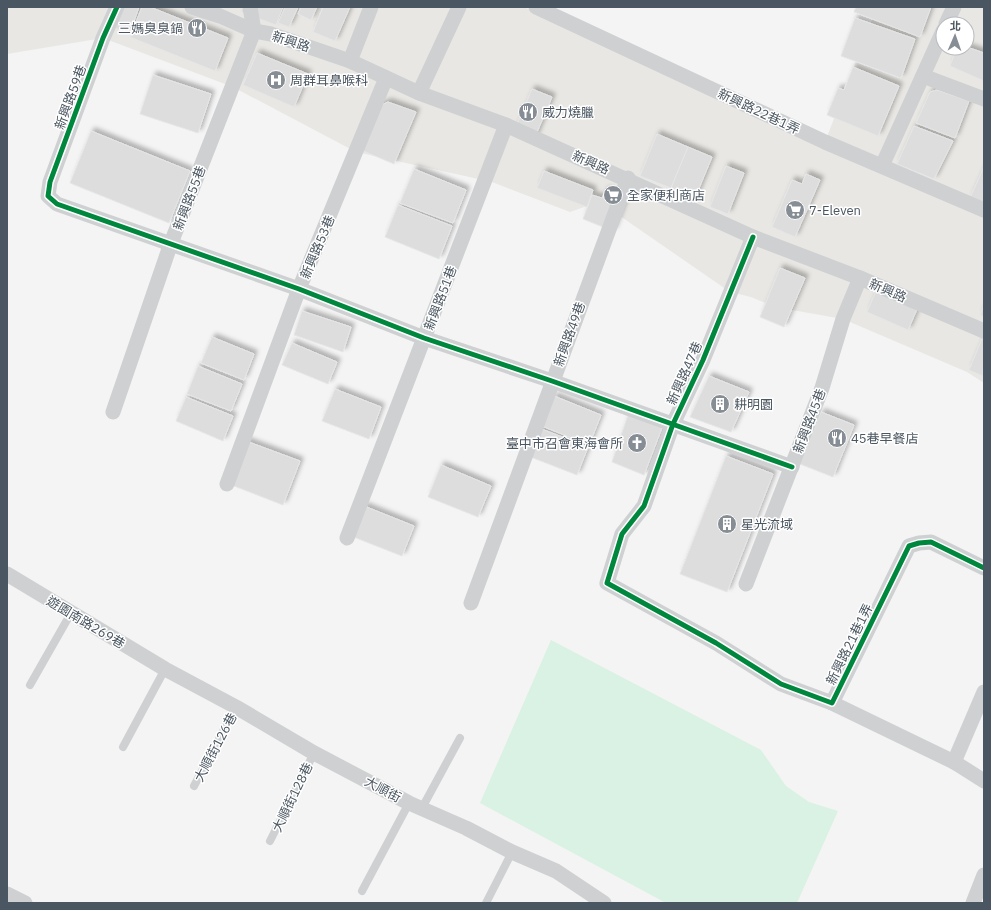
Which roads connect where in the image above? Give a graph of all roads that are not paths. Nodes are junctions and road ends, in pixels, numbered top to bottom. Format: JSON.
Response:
{"nodes":[{"id":1,"x":117,"y":7,"type":"edge"},
{"id":2,"x":192,"y":7,"type":"edge"},
{"id":3,"x":250,"y":7,"type":"edge"},
{"id":4,"x":371,"y":7,"type":"edge"},
{"id":5,"x":459,"y":7,"type":"edge"},
{"id":6,"x":536,"y":7,"type":"edge"},
{"id":7,"x":254,"y":31,"type":"junction"},
{"id":8,"x":935,"y":48,"type":"edge"},
{"id":9,"x":350,"y":61,"type":"junction"},
{"id":10,"x":922,"y":76,"type":"junction"},
{"id":11,"x":386,"y":78,"type":"junction"},
{"id":12,"x":419,"y":93,"type":"junction"},
{"id":13,"x":984,"y":99,"type":"edge"},
{"id":14,"x":506,"y":125,"type":"junction"},
{"id":15,"x":882,"y":166,"type":"junction"},
{"id":16,"x":628,"y":178,"type":"junction"},
{"id":17,"x":984,"y":210,"type":"edge"},
{"id":18,"x":753,"y":237,"type":"junction"},
{"id":19,"x":171,"y":243,"type":"junction"},
{"id":20,"x":860,"y":278,"type":"junction"},
{"id":21,"x":299,"y":289,"type":"junction"},
{"id":22,"x":984,"y":331,"type":"edge"},
{"id":23,"x":424,"y":338,"type":"junction"},
{"id":24,"x":552,"y":381,"type":"junction"},
{"id":25,"x":113,"y":412,"type":"dead end"},
{"id":26,"x":673,"y":424,"type":"junction"},
{"id":27,"x":792,"y":467,"type":"junction"},
{"id":28,"x":227,"y":484,"type":"dead end"},
{"id":29,"x":347,"y":538,"type":"dead end"},
{"id":30,"x":984,"y":568,"type":"edge"},
{"id":31,"x":7,"y":574,"type":"edge"},
{"id":32,"x":607,"y":583,"type":"joint"},
{"id":33,"x":746,"y":584,"type":"dead end"},
{"id":34,"x":471,"y":603,"type":"dead end"},
{"id":35,"x":71,"y":613,"type":"junction"},
{"id":36,"x":165,"y":669,"type":"junction"},
{"id":37,"x":30,"y":685,"type":"dead end"},
{"id":38,"x":984,"y":692,"type":"edge"},
{"id":39,"x":832,"y":703,"type":"junction"},
{"id":40,"x":236,"y":707,"type":"junction"},
{"id":41,"x":460,"y":738,"type":"dead end"},
{"id":42,"x":123,"y":746,"type":"dead end"},
{"id":43,"x":314,"y":753,"type":"junction"},
{"id":44,"x":954,"y":762,"type":"junction"},
{"id":45,"x":984,"y":781,"type":"edge"},
{"id":46,"x":194,"y":786,"type":"dead end"},
{"id":47,"x":415,"y":806,"type":"junction"},
{"id":48,"x":270,"y":841,"type":"dead end"},
{"id":49,"x":512,"y":852,"type":"junction"},
{"id":50,"x":984,"y":875,"type":"edge"},
{"id":51,"x":362,"y":891,"type":"dead end"},
{"id":52,"x":7,"y":894,"type":"edge"},
{"id":53,"x":25,"y":903,"type":"edge"},
{"id":54,"x":486,"y":903,"type":"edge"},
{"id":55,"x":604,"y":903,"type":"edge"},
{"id":56,"x":973,"y":903,"type":"edge"}],
"edges":[{"from":1,"to":19,"type":"street","name":"新興路59巷"},
{"from":2,"to":7,"type":"street","name":"新興路"},
{"from":3,"to":7,"type":"street"},
{"from":4,"to":9,"type":"street"},
{"from":5,"to":12,"type":"street"},
{"from":6,"to":15,"type":"street","name":"新興路22巷1弄"},
{"from":7,"to":9,"type":"street","name":"新興路"},
{"from":7,"to":19,"type":"street","name":"新興路55巷"},
{"from":8,"to":10,"type":"street"},
{"from":9,"to":11,"type":"street","name":"新興路"},
{"from":10,"to":13,"type":"street"},
{"from":10,"to":15,"type":"street"},
{"from":11,"to":12,"type":"street","name":"新興路"},
{"from":11,"to":21,"type":"street","name":"新興路53巷"},
{"from":12,"to":14,"type":"street","name":"新興路"},
{"from":14,"to":16,"type":"street","name":"新興路"},
{"from":14,"to":23,"type":"street","name":"新興路51巷"},
{"from":15,"to":17,"type":"street","name":"新興路22巷1弄"},
{"from":16,"to":18,"type":"street","name":"新興路"},
{"from":16,"to":24,"type":"street","name":"新興路49巷"},
{"from":18,"to":20,"type":"street","name":"新興路"},
{"from":18,"to":26,"type":"street","name":"新興路47巷"},
{"from":19,"to":21,"type":"street"},
{"from":19,"to":25,"type":"street","name":"新興路55巷"},
{"from":20,"to":22,"type":"street","name":"新興路"},
{"from":20,"to":27,"type":"street","name":"新興路45巷"},
{"from":21,"to":23,"type":"street"},
{"from":21,"to":28,"type":"street","name":"新興路53巷"},
{"from":23,"to":24,"type":"street"},
{"from":23,"to":29,"type":"street","name":"新興路51巷"},
{"from":24,"to":26,"type":"street"},
{"from":24,"to":34,"type":"street","name":"新興路49巷"},
{"from":26,"to":27,"type":"street"},
{"from":26,"to":32,"type":"street","name":"新興路47巷"},
{"from":27,"to":33,"type":"street","name":"新興路45巷"},
{"from":30,"to":39,"type":"street","name":"新興路21巷1弄"},
{"from":31,"to":35,"type":"street","name":"遊園南路269巷"},
{"from":32,"to":39,"type":"street","name":"新興路21巷1弄"},
{"from":35,"to":36,"type":"street","name":"遊園南路269巷"},
{"from":35,"to":37,"type":"lane"},
{"from":36,"to":40,"type":"street","name":"大順街"},
{"from":36,"to":42,"type":"lane"},
{"from":38,"to":44,"type":"street"},
{"from":39,"to":44,"type":"street"},
{"from":40,"to":43,"type":"street","name":"大順街"},
{"from":40,"to":46,"type":"lane","name":"大順街126巷"},
{"from":41,"to":47,"type":"lane"},
{"from":43,"to":47,"type":"street","name":"大順街"},
{"from":43,"to":48,"type":"lane","name":"大順街128巷"},
{"from":44,"to":45,"type":"street"},
{"from":47,"to":49,"type":"street","name":"大順街"},
{"from":47,"to":51,"type":"lane"},
{"from":49,"to":54,"type":"lane"},
{"from":49,"to":55,"type":"street","name":"大順街"},
{"from":50,"to":56,"type":"street"},
{"from":52,"to":53,"type":"street"}]}
